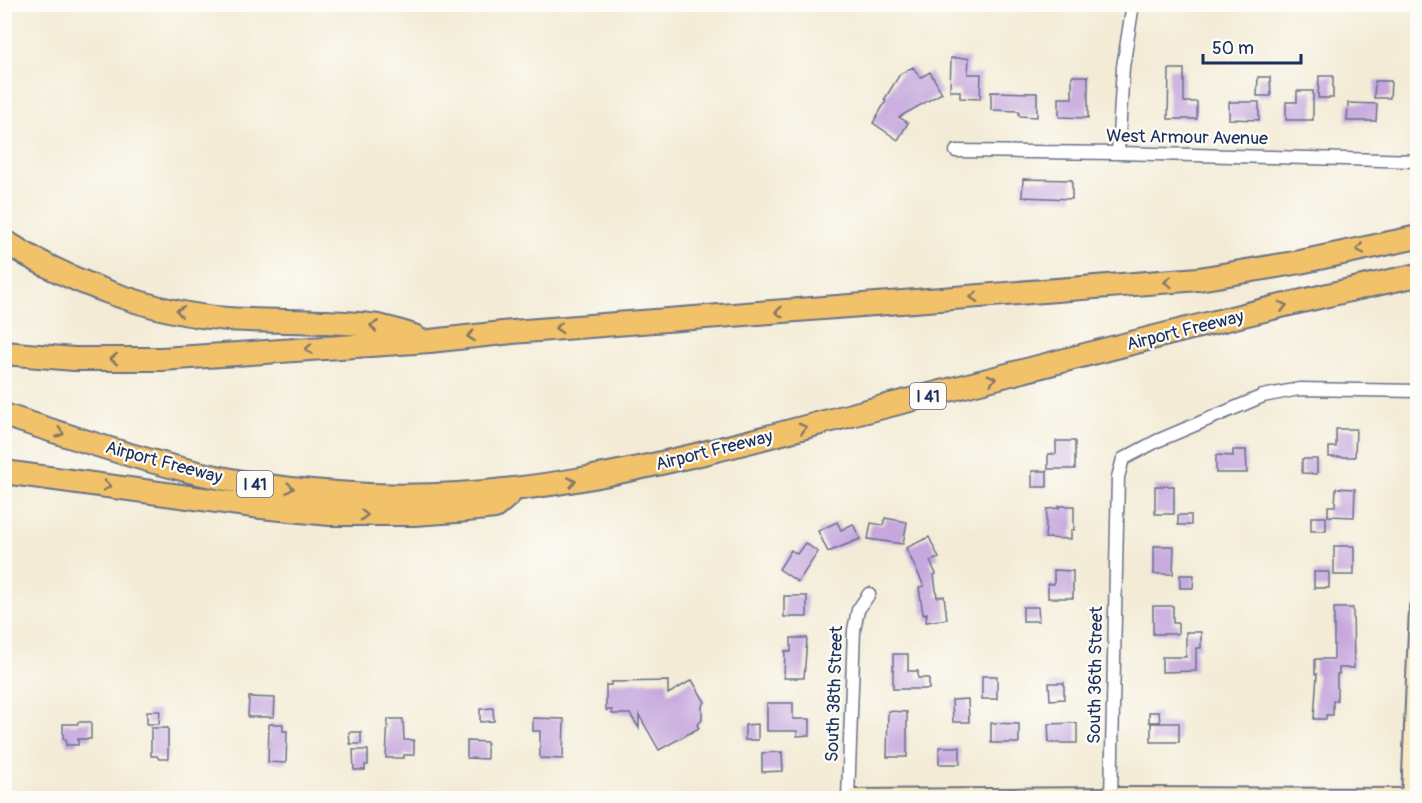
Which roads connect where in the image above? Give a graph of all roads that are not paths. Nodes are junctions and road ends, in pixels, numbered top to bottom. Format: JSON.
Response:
{"nodes":[{"id":1,"x":1133,"y":4,"type":"edge"},
{"id":2,"x":956,"y":151,"type":"dead end"},
{"id":3,"x":1118,"y":153,"type":"junction"},
{"id":4,"x":1418,"y":161,"type":"edge"},
{"id":5,"x":1418,"y":237,"type":"edge"},
{"id":6,"x":4,"y":241,"type":"edge"},
{"id":7,"x":1418,"y":275,"type":"edge"},
{"id":8,"x":430,"y":341,"type":"junction"},
{"id":9,"x":4,"y":353,"type":"edge"},
{"id":10,"x":1418,"y":391,"type":"edge"},
{"id":11,"x":4,"y":415,"type":"edge"},
{"id":12,"x":4,"y":472,"type":"edge"},
{"id":13,"x":514,"y":490,"type":"junction"},
{"id":14,"x":869,"y":594,"type":"dead end"},
{"id":15,"x":1418,"y":608,"type":"edge"},
{"id":16,"x":1111,"y":797,"type":"edge"},
{"id":17,"x":1413,"y":797,"type":"edge"},
{"id":18,"x":848,"y":798,"type":"edge"},
{"id":19,"x":855,"y":798,"type":"edge"}],
"edges":[{"from":1,"to":3,"type":"street"},
{"from":2,"to":3,"type":"street","name":"West Armour Avenue"},
{"from":3,"to":4,"type":"street","name":"West Armour Avenue"},
{"from":5,"to":8,"type":"highway","one_way":true},
{"from":8,"to":6,"type":"highway","one_way":true},
{"from":13,"to":7,"type":"highway","name":"Airport Freeway","number":"I 41","one_way":true},
{"from":8,"to":9,"type":"highway","one_way":true},
{"from":10,"to":16,"type":"street","name":"South 36th Street"},
{"from":11,"to":13,"type":"highway","name":"Airport Freeway","number":"I 41","one_way":true},
{"from":12,"to":13,"type":"highway","one_way":true},
{"from":14,"to":18,"type":"street","name":"South 38th Street"},
{"from":15,"to":17,"type":"main road"},
{"from":16,"to":17,"type":"main road"},
{"from":16,"to":19,"type":"main road"}]}
